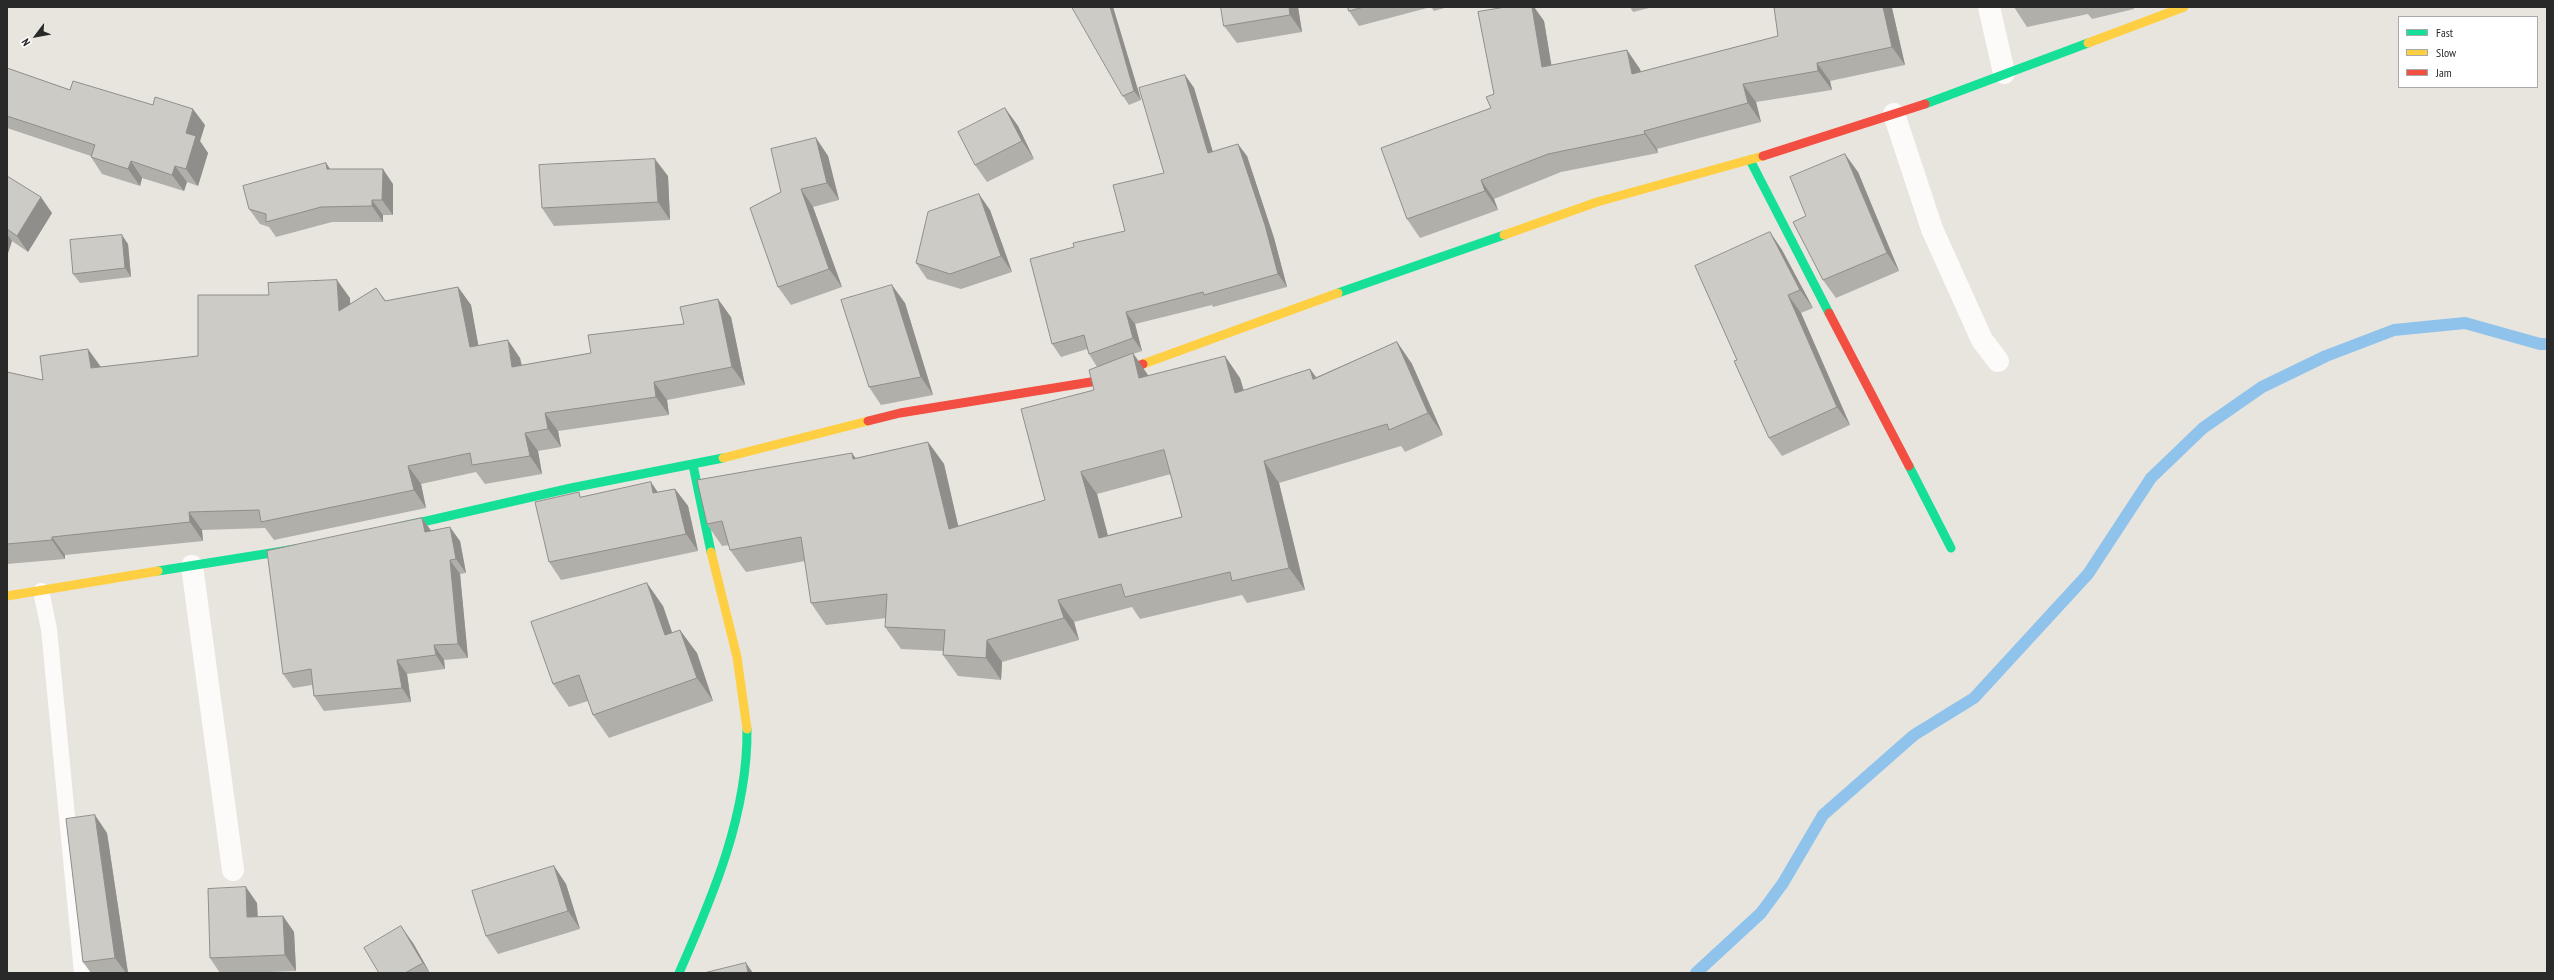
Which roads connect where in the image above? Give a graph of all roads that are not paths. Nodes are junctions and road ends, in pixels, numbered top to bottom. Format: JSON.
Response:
{"nodes":[{"id":1,"x":1989,"y":7,"type":"edge"},
{"id":2,"x":2184,"y":7,"type":"edge"},
{"id":3,"x":2004,"y":73,"type":"junction"},
{"id":4,"x":1894,"y":114,"type":"junction"},
{"id":5,"x":1750,"y":160,"type":"junction"},
{"id":6,"x":1998,"y":361,"type":"dead end"},
{"id":7,"x":693,"y":465,"type":"junction"},
{"id":8,"x":388,"y":529,"type":"edge"},
{"id":9,"x":305,"y":548,"type":"edge"},
{"id":10,"x":1951,"y":548,"type":"dead end"},
{"id":11,"x":192,"y":566,"type":"junction"},
{"id":12,"x":41,"y":591,"type":"junction"},
{"id":13,"x":7,"y":596,"type":"edge"},
{"id":14,"x":233,"y":870,"type":"dead end"},
{"id":15,"x":82,"y":973,"type":"edge"},
{"id":16,"x":679,"y":973,"type":"edge"}],
"edges":[{"from":1,"to":3,"type":"street"},
{"from":2,"to":3,"type":"street"},
{"from":3,"to":4,"type":"street"},
{"from":4,"to":5,"type":"street"},
{"from":4,"to":6,"type":"street"},
{"from":5,"to":7,"type":"street"},
{"from":5,"to":10,"type":"street"},
{"from":7,"to":8,"type":"street"},
{"from":7,"to":16,"type":"street"},
{"from":9,"to":11,"type":"street"},
{"from":11,"to":12,"type":"street"},
{"from":11,"to":14,"type":"street"},
{"from":12,"to":13,"type":"street"},
{"from":12,"to":15,"type":"lane"}]}
